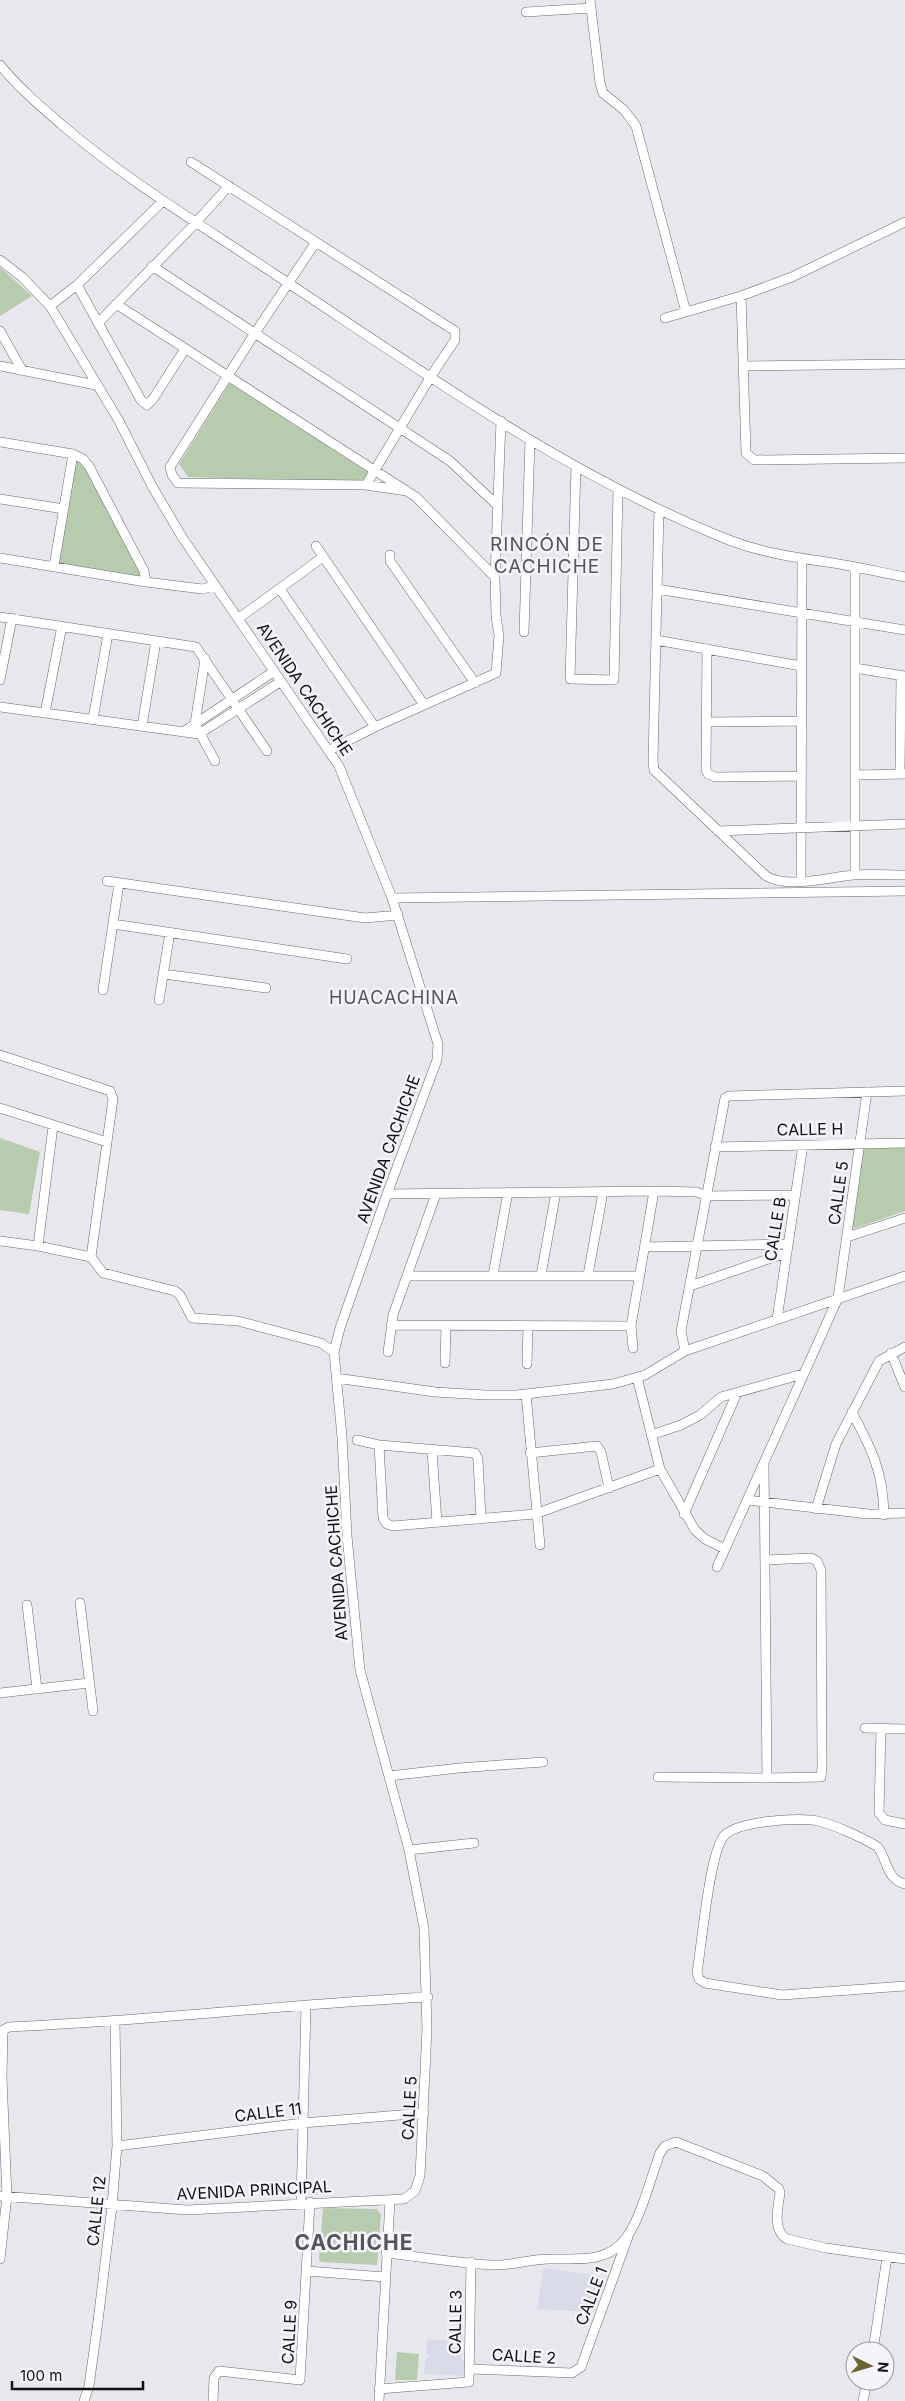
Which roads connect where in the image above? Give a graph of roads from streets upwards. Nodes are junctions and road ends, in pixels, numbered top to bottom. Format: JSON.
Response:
{"nodes":[{"id":1,"x":591,"y":4,"type":"edge"},
{"id":2,"x":526,"y":12,"type":"dead end"},
{"id":3,"x":0,"y":65,"type":"edge"},
{"id":4,"x":190,"y":162,"type":"dead end"},
{"id":5,"x":229,"y":186,"type":"junction"},
{"id":6,"x":163,"y":201,"type":"junction"},
{"id":7,"x":905,"y":222,"type":"edge"},
{"id":8,"x":196,"y":223,"type":"junction"},
{"id":9,"x":316,"y":242,"type":"junction"},
{"id":10,"x":0,"y":260,"type":"edge"},
{"id":11,"x":152,"y":266,"type":"junction"},
{"id":12,"x":288,"y":283,"type":"junction"},
{"id":13,"x":77,"y":285,"type":"junction"},
{"id":14,"x":741,"y":296,"type":"junction"},
{"id":15,"x":116,"y":304,"type":"junction"},
{"id":16,"x":50,"y":306,"type":"junction"},
{"id":17,"x":686,"y":312,"type":"junction"},
{"id":18,"x":666,"y":318,"type":"dead end"},
{"id":19,"x":98,"y":323,"type":"junction"},
{"id":20,"x":0,"y":331,"type":"edge"},
{"id":21,"x":255,"y":333,"type":"junction"},
{"id":22,"x":185,"y":349,"type":"junction"},
{"id":23,"x":905,"y":364,"type":"edge"},
{"id":24,"x":0,"y":366,"type":"edge"},
{"id":25,"x":744,"y":366,"type":"junction"},
{"id":26,"x":22,"y":370,"type":"junction"},
{"id":27,"x":431,"y":376,"type":"junction"},
{"id":28,"x":228,"y":377,"type":"junction"},
{"id":29,"x":96,"y":385,"type":"junction"},
{"id":30,"x":501,"y":421,"type":"junction"},
{"id":31,"x":402,"y":428,"type":"junction"},
{"id":32,"x":530,"y":440,"type":"junction"},
{"id":33,"x":0,"y":442,"type":"edge"},
{"id":34,"x":73,"y":454,"type":"junction"},
{"id":35,"x":905,"y":458,"type":"edge"},
{"id":36,"x":576,"y":466,"type":"junction"},
{"id":37,"x":375,"y":471,"type":"junction"},
{"id":38,"x":366,"y":485,"type":"junction"},
{"id":39,"x":618,"y":489,"type":"junction"},
{"id":40,"x":408,"y":491,"type":"junction"},
{"id":41,"x":0,"y":499,"type":"edge"},
{"id":42,"x":496,"y":504,"type":"junction"},
{"id":43,"x":64,"y":509,"type":"junction"},
{"id":44,"x":659,"y":509,"type":"junction"},
{"id":45,"x":316,"y":546,"type":"dead end"},
{"id":46,"x":390,"y":555,"type":"dead end"},
{"id":47,"x":323,"y":557,"type":"junction"},
{"id":48,"x":0,"y":558,"type":"edge"},
{"id":49,"x":802,"y":560,"type":"junction"},
{"id":50,"x":54,"y":566,"type":"junction"},
{"id":51,"x":855,"y":568,"type":"junction"},
{"id":52,"x":905,"y":577,"type":"edge"},
{"id":53,"x":495,"y":578,"type":"junction"},
{"id":54,"x":146,"y":582,"type":"junction"},
{"id":55,"x":215,"y":586,"type":"junction"},
{"id":56,"x":657,"y":588,"type":"junction"},
{"id":57,"x":280,"y":589,"type":"junction"},
{"id":58,"x":801,"y":613,"type":"junction"},
{"id":59,"x":0,"y":617,"type":"edge"},
{"id":60,"x":12,"y":618,"type":"junction"},
{"id":61,"x":239,"y":618,"type":"junction"},
{"id":62,"x":856,"y":622,"type":"junction"},
{"id":63,"x":62,"y":626,"type":"junction"},
{"id":64,"x":905,"y":630,"type":"edge"},
{"id":65,"x":524,"y":632,"type":"dead end"},
{"id":66,"x":108,"y":634,"type":"junction"},
{"id":67,"x":656,"y":640,"type":"junction"},
{"id":68,"x":156,"y":641,"type":"junction"},
{"id":69,"x":707,"y":649,"type":"junction"},
{"id":70,"x":205,"y":659,"type":"junction"},
{"id":71,"x":801,"y":666,"type":"junction"},
{"id":72,"x":855,"y":668,"type":"junction"},
{"id":73,"x":273,"y":672,"type":"junction"},
{"id":74,"x":903,"y":676,"type":"edge"},
{"id":75,"x":0,"y":680,"type":"edge"},
{"id":76,"x":280,"y":682,"type":"junction"},
{"id":77,"x":475,"y":683,"type":"junction"},
{"id":78,"x":232,"y":700,"type":"junction"},
{"id":79,"x":424,"y":705,"type":"junction"},
{"id":80,"x":0,"y":707,"type":"edge"},
{"id":81,"x":238,"y":709,"type":"junction"},
{"id":82,"x":45,"y":712,"type":"junction"},
{"id":83,"x":93,"y":719,"type":"junction"},
{"id":84,"x":801,"y":721,"type":"junction"},
{"id":85,"x":706,"y":722,"type":"junction"},
{"id":86,"x":195,"y":724,"type":"junction"},
{"id":87,"x":142,"y":726,"type":"junction"},
{"id":88,"x":375,"y":727,"type":"junction"},
{"id":89,"x":183,"y":732,"type":"junction"},
{"id":90,"x":199,"y":734,"type":"junction"},
{"id":91,"x":330,"y":750,"type":"junction"},
{"id":92,"x":267,"y":751,"type":"dead end"},
{"id":93,"x":215,"y":761,"type":"dead end"},
{"id":94,"x":903,"y":774,"type":"edge"},
{"id":95,"x":855,"y":775,"type":"junction"},
{"id":96,"x":801,"y":776,"type":"junction"},
{"id":97,"x":905,"y":824,"type":"edge"},
{"id":98,"x":856,"y":827,"type":"junction"},
{"id":99,"x":801,"y":828,"type":"junction"},
{"id":100,"x":718,"y":831,"type":"junction"},
{"id":101,"x":855,"y":875,"type":"junction"},
{"id":102,"x":905,"y":875,"type":"edge"},
{"id":103,"x":107,"y":881,"type":"dead end"},
{"id":104,"x":801,"y":881,"type":"junction"},
{"id":105,"x":119,"y":882,"type":"junction"},
{"id":106,"x":905,"y":891,"type":"edge"},
{"id":107,"x":392,"y":898,"type":"junction"},
{"id":108,"x":398,"y":915,"type":"junction"},
{"id":109,"x":113,"y":924,"type":"junction"},
{"id":110,"x":170,"y":932,"type":"junction"},
{"id":111,"x":347,"y":959,"type":"dead end"},
{"id":112,"x":164,"y":974,"type":"junction"},
{"id":113,"x":266,"y":988,"type":"dead end"},
{"id":114,"x":103,"y":990,"type":"dead end"},
{"id":115,"x":159,"y":1000,"type":"dead end"},
{"id":116,"x":0,"y":1055,"type":"edge"},
{"id":117,"x":905,"y":1091,"type":"edge"},
{"id":118,"x":867,"y":1092,"type":"junction"},
{"id":119,"x":0,"y":1108,"type":"edge"},
{"id":120,"x":53,"y":1126,"type":"junction"},
{"id":121,"x":107,"y":1142,"type":"junction"},
{"id":122,"x":860,"y":1143,"type":"junction"},
{"id":123,"x":905,"y":1143,"type":"edge"},
{"id":124,"x":803,"y":1144,"type":"junction"},
{"id":125,"x":715,"y":1147,"type":"junction"},
{"id":126,"x":654,"y":1191,"type":"junction"},
{"id":127,"x":508,"y":1192,"type":"junction"},
{"id":128,"x":556,"y":1192,"type":"junction"},
{"id":129,"x":603,"y":1192,"type":"junction"},
{"id":130,"x":387,"y":1194,"type":"junction"},
{"id":131,"x":436,"y":1194,"type":"junction"},
{"id":132,"x":796,"y":1195,"type":"junction"},
{"id":133,"x":706,"y":1196,"type":"junction"},
{"id":134,"x":905,"y":1218,"type":"edge"},
{"id":135,"x":847,"y":1237,"type":"junction"},
{"id":136,"x":0,"y":1242,"type":"edge"},
{"id":137,"x":38,"y":1246,"type":"junction"},
{"id":138,"x":697,"y":1246,"type":"junction"},
{"id":139,"x":645,"y":1247,"type":"junction"},
{"id":140,"x":787,"y":1248,"type":"junction"},
{"id":141,"x":91,"y":1257,"type":"junction"},
{"id":142,"x":493,"y":1275,"type":"junction"},
{"id":143,"x":541,"y":1275,"type":"junction"},
{"id":144,"x":588,"y":1275,"type":"junction"},
{"id":145,"x":407,"y":1276,"type":"junction"},
{"id":146,"x":640,"y":1276,"type":"junction"},
{"id":147,"x":905,"y":1276,"type":"edge"},
{"id":148,"x":690,"y":1286,"type":"junction"},
{"id":149,"x":838,"y":1298,"type":"junction"},
{"id":150,"x":777,"y":1319,"type":"junction"},
{"id":151,"x":391,"y":1325,"type":"junction"},
{"id":152,"x":446,"y":1326,"type":"junction"},
{"id":153,"x":631,"y":1326,"type":"junction"},
{"id":154,"x":528,"y":1327,"type":"junction"},
{"id":155,"x":905,"y":1347,"type":"edge"},
{"id":156,"x":632,"y":1348,"type":"dead end"},
{"id":157,"x":685,"y":1351,"type":"junction"},
{"id":158,"x":334,"y":1352,"type":"junction"},
{"id":159,"x":388,"y":1352,"type":"dead end"},
{"id":160,"x":891,"y":1353,"type":"junction"},
{"id":161,"x":445,"y":1363,"type":"dead end"},
{"id":162,"x":527,"y":1364,"type":"dead end"},
{"id":163,"x":803,"y":1374,"type":"junction"},
{"id":164,"x":637,"y":1377,"type":"junction"},
{"id":165,"x":336,"y":1378,"type":"junction"},
{"id":166,"x":905,"y":1388,"type":"edge"},
{"id":167,"x":737,"y":1393,"type":"junction"},
{"id":168,"x":526,"y":1394,"type":"junction"},
{"id":169,"x":852,"y":1412,"type":"junction"},
{"id":170,"x":651,"y":1434,"type":"junction"},
{"id":171,"x":357,"y":1440,"type":"dead end"},
{"id":172,"x":379,"y":1445,"type":"junction"},
{"id":173,"x":432,"y":1451,"type":"junction"},
{"id":174,"x":530,"y":1453,"type":"junction"},
{"id":175,"x":764,"y":1462,"type":"junction"},
{"id":176,"x":660,"y":1469,"type":"junction"},
{"id":177,"x":609,"y":1488,"type":"junction"},
{"id":178,"x":747,"y":1500,"type":"junction"},
{"id":179,"x":764,"y":1504,"type":"junction"},
{"id":180,"x":816,"y":1509,"type":"junction"},
{"id":181,"x":535,"y":1514,"type":"junction"},
{"id":182,"x":684,"y":1514,"type":"junction"},
{"id":183,"x":905,"y":1514,"type":"edge"},
{"id":184,"x":884,"y":1515,"type":"junction"},
{"id":185,"x":481,"y":1519,"type":"junction"},
{"id":186,"x":437,"y":1522,"type":"junction"},
{"id":187,"x":540,"y":1545,"type":"dead end"},
{"id":188,"x":725,"y":1548,"type":"junction"},
{"id":189,"x":765,"y":1560,"type":"junction"},
{"id":190,"x":717,"y":1568,"type":"dead end"},
{"id":191,"x":80,"y":1602,"type":"dead end"},
{"id":192,"x":27,"y":1605,"type":"dead end"},
{"id":193,"x":89,"y":1683,"type":"junction"},
{"id":194,"x":37,"y":1689,"type":"junction"},
{"id":195,"x":0,"y":1693,"type":"edge"},
{"id":196,"x":93,"y":1711,"type":"dead end"},
{"id":197,"x":865,"y":1728,"type":"dead end"},
{"id":198,"x":881,"y":1729,"type":"junction"},
{"id":199,"x":905,"y":1729,"type":"edge"},
{"id":200,"x":543,"y":1762,"type":"dead end"},
{"id":201,"x":389,"y":1776,"type":"junction"},
{"id":202,"x":658,"y":1777,"type":"dead end"},
{"id":203,"x":767,"y":1778,"type":"junction"},
{"id":204,"x":905,"y":1824,"type":"edge"},
{"id":205,"x":474,"y":1843,"type":"dead end"},
{"id":206,"x":409,"y":1850,"type":"junction"},
{"id":207,"x":905,"y":1884,"type":"edge"},
{"id":208,"x":905,"y":1986,"type":"edge"},
{"id":209,"x":428,"y":1998,"type":"junction"},
{"id":210,"x":306,"y":2006,"type":"junction"},
{"id":211,"x":115,"y":2022,"type":"junction"},
{"id":212,"x":424,"y":2113,"type":"junction"},
{"id":213,"x":303,"y":2123,"type":"junction"},
{"id":214,"x":117,"y":2146,"type":"junction"},
{"id":215,"x":4,"y":2196,"type":"edge"},
{"id":216,"x":390,"y":2200,"type":"junction"},
{"id":217,"x":306,"y":2203,"type":"junction"},
{"id":218,"x":112,"y":2206,"type":"junction"},
{"id":219,"x":631,"y":2230,"type":"junction"},
{"id":220,"x":386,"y":2253,"type":"junction"},
{"id":221,"x":887,"y":2257,"type":"junction"},
{"id":222,"x":0,"y":2259,"type":"edge"},
{"id":223,"x":905,"y":2259,"type":"edge"},
{"id":224,"x":471,"y":2262,"type":"junction"},
{"id":225,"x":307,"y":2271,"type":"junction"},
{"id":226,"x":385,"y":2277,"type":"junction"},
{"id":227,"x":874,"y":2341,"type":"edge"},
{"id":228,"x":469,"y":2368,"type":"junction"},
{"id":229,"x":577,"y":2372,"type":"joint"},
{"id":230,"x":379,"y":2389,"type":"junction"},
{"id":231,"x":84,"y":2401,"type":"edge"},
{"id":232,"x":213,"y":2401,"type":"edge"},
{"id":233,"x":379,"y":2401,"type":"edge"}],
"edges":[{"from":1,"to":2,"type":"street"},
{"from":1,"to":17,"type":"street"},
{"from":3,"to":6,"type":"street"},
{"from":4,"to":5,"type":"street"},
{"from":5,"to":8,"type":"street"},
{"from":5,"to":9,"type":"street"},
{"from":6,"to":8,"type":"street"},
{"from":6,"to":13,"type":"street"},
{"from":7,"to":14,"type":"street"},
{"from":8,"to":11,"type":"street"},
{"from":8,"to":12,"type":"street"},
{"from":9,"to":12,"type":"street"},
{"from":9,"to":27,"type":"street"},
{"from":10,"to":16,"type":"street","name":"AVENIDA CACHICHE"},
{"from":11,"to":15,"type":"street"},
{"from":11,"to":21,"type":"street"},
{"from":12,"to":21,"type":"street"},
{"from":12,"to":27,"type":"street"},
{"from":13,"to":16,"type":"street"},
{"from":13,"to":19,"type":"street"},
{"from":14,"to":17,"type":"street"},
{"from":14,"to":25,"type":"street"},
{"from":15,"to":19,"type":"street"},
{"from":15,"to":22,"type":"street"},
{"from":16,"to":29,"type":"street","name":"AVENIDA CACHICHE"},
{"from":17,"to":18,"type":"street"},
{"from":19,"to":22,"type":"street"},
{"from":20,"to":26,"type":"street"},
{"from":21,"to":28,"type":"street"},
{"from":21,"to":31,"type":"street"},
{"from":22,"to":28,"type":"street"},
{"from":23,"to":25,"type":"street"},
{"from":24,"to":26,"type":"street"},
{"from":25,"to":35,"type":"street"},
{"from":26,"to":29,"type":"street"},
{"from":27,"to":30,"type":"street"},
{"from":27,"to":31,"type":"street"},
{"from":28,"to":37,"type":"street"},
{"from":28,"to":38,"type":"street"},
{"from":29,"to":55,"type":"street","name":"AVENIDA CACHICHE"},
{"from":30,"to":32,"type":"street"},
{"from":30,"to":42,"type":"street"},
{"from":31,"to":37,"type":"street"},
{"from":31,"to":42,"type":"street"},
{"from":32,"to":36,"type":"street"},
{"from":32,"to":65,"type":"street"},
{"from":33,"to":34,"type":"street"},
{"from":34,"to":43,"type":"street"},
{"from":34,"to":54,"type":"street"},
{"from":36,"to":39,"type":"street"},
{"from":36,"to":39,"type":"street"},
{"from":37,"to":38,"type":"street"},
{"from":37,"to":40,"type":"street"},
{"from":38,"to":40,"type":"street"},
{"from":39,"to":44,"type":"street"},
{"from":40,"to":53,"type":"street"},
{"from":41,"to":43,"type":"street"},
{"from":42,"to":53,"type":"street"},
{"from":43,"to":50,"type":"street"},
{"from":44,"to":49,"type":"street"},
{"from":44,"to":56,"type":"street"},
{"from":45,"to":47,"type":"street"},
{"from":46,"to":77,"type":"street"},
{"from":47,"to":57,"type":"street"},
{"from":47,"to":79,"type":"street"},
{"from":48,"to":50,"type":"street"},
{"from":49,"to":51,"type":"street"},
{"from":49,"to":58,"type":"street"},
{"from":50,"to":54,"type":"street"},
{"from":51,"to":52,"type":"street"},
{"from":51,"to":62,"type":"street"},
{"from":53,"to":77,"type":"street"},
{"from":54,"to":55,"type":"street"},
{"from":55,"to":61,"type":"street","name":"AVENIDA CACHICHE"},
{"from":56,"to":58,"type":"street"},
{"from":56,"to":67,"type":"street"},
{"from":57,"to":61,"type":"street"},
{"from":57,"to":88,"type":"street"},
{"from":58,"to":62,"type":"street"},
{"from":58,"to":71,"type":"street"},
{"from":59,"to":60,"type":"street"},
{"from":60,"to":63,"type":"street"},
{"from":60,"to":75,"type":"street"},
{"from":61,"to":73,"type":"street","name":"AVENIDA CACHICHE"},
{"from":62,"to":64,"type":"street"},
{"from":62,"to":72,"type":"street"},
{"from":63,"to":66,"type":"street"},
{"from":63,"to":82,"type":"street"},
{"from":66,"to":68,"type":"street"},
{"from":66,"to":83,"type":"street"},
{"from":67,"to":69,"type":"street"},
{"from":67,"to":100,"type":"street"},
{"from":68,"to":70,"type":"street"},
{"from":68,"to":87,"type":"street"},
{"from":69,"to":71,"type":"street"},
{"from":69,"to":85,"type":"street"},
{"from":70,"to":78,"type":"street"},
{"from":70,"to":86,"type":"street"},
{"from":71,"to":84,"type":"street"},
{"from":72,"to":74,"type":"street"},
{"from":72,"to":95,"type":"street"},
{"from":73,"to":76,"type":"street","name":"AVENIDA CACHICHE"},
{"from":73,"to":78,"type":"street"},
{"from":74,"to":94,"type":"street"},
{"from":76,"to":81,"type":"street"},
{"from":76,"to":91,"type":"street","name":"AVENIDA CACHICHE"},
{"from":77,"to":79,"type":"street"},
{"from":78,"to":81,"type":"street"},
{"from":78,"to":86,"type":"street"},
{"from":79,"to":88,"type":"street"},
{"from":80,"to":82,"type":"street"},
{"from":81,"to":90,"type":"street"},
{"from":81,"to":92,"type":"street"},
{"from":82,"to":83,"type":"street"},
{"from":83,"to":87,"type":"street"},
{"from":84,"to":85,"type":"street"},
{"from":84,"to":96,"type":"street"},
{"from":85,"to":96,"type":"street"},
{"from":86,"to":89,"type":"street"},
{"from":86,"to":90,"type":"street"},
{"from":87,"to":89,"type":"street"},
{"from":88,"to":91,"type":"street"},
{"from":89,"to":90,"type":"street"},
{"from":90,"to":93,"type":"street"},
{"from":91,"to":107,"type":"street","name":"AVENIDA CACHICHE"},
{"from":94,"to":95,"type":"street"},
{"from":95,"to":98,"type":"street"},
{"from":96,"to":99,"type":"street"},
{"from":97,"to":98,"type":"street"},
{"from":98,"to":99,"type":"street"},
{"from":98,"to":101,"type":"street"},
{"from":99,"to":100,"type":"street"},
{"from":99,"to":104,"type":"street"},
{"from":100,"to":104,"type":"street"},
{"from":101,"to":102,"type":"street"},
{"from":101,"to":104,"type":"street"},
{"from":103,"to":105,"type":"street"},
{"from":105,"to":108,"type":"street"},
{"from":105,"to":109,"type":"street"},
{"from":106,"to":107,"type":"street"},
{"from":107,"to":108,"type":"street","name":"AVENIDA CACHICHE"},
{"from":108,"to":130,"type":"street","name":"AVENIDA CACHICHE"},
{"from":109,"to":110,"type":"street"},
{"from":109,"to":114,"type":"street"},
{"from":110,"to":111,"type":"street"},
{"from":110,"to":112,"type":"street"},
{"from":112,"to":113,"type":"street"},
{"from":112,"to":115,"type":"street"},
{"from":116,"to":121,"type":"street"},
{"from":117,"to":118,"type":"street"},
{"from":118,"to":122,"type":"street","name":"CALLE 5"},
{"from":118,"to":125,"type":"street"},
{"from":119,"to":120,"type":"street"},
{"from":120,"to":121,"type":"street"},
{"from":120,"to":137,"type":"street"},
{"from":121,"to":141,"type":"street"},
{"from":122,"to":123,"type":"street","name":"CALLE H"},
{"from":122,"to":124,"type":"street","name":"CALLE H"},
{"from":122,"to":135,"type":"street","name":"CALLE 5"},
{"from":124,"to":125,"type":"street","name":"CALLE H"},
{"from":124,"to":132,"type":"street","name":"CALLE B"},
{"from":125,"to":133,"type":"street"},
{"from":126,"to":129,"type":"street"},
{"from":126,"to":133,"type":"street"},
{"from":126,"to":139,"type":"street"},
{"from":127,"to":128,"type":"street"},
{"from":127,"to":131,"type":"street"},
{"from":127,"to":142,"type":"street"},
{"from":128,"to":129,"type":"street"},
{"from":128,"to":143,"type":"street"},
{"from":129,"to":144,"type":"street"},
{"from":130,"to":131,"type":"street"},
{"from":130,"to":158,"type":"street","name":"AVENIDA CACHICHE"},
{"from":131,"to":145,"type":"street"},
{"from":132,"to":133,"type":"street"},
{"from":132,"to":140,"type":"street","name":"CALLE B"},
{"from":133,"to":138,"type":"street"},
{"from":134,"to":135,"type":"street"},
{"from":135,"to":149,"type":"street","name":"CALLE 5"},
{"from":136,"to":137,"type":"street"},
{"from":137,"to":141,"type":"street"},
{"from":138,"to":139,"type":"street"},
{"from":138,"to":140,"type":"street"},
{"from":138,"to":148,"type":"street"},
{"from":139,"to":146,"type":"street"},
{"from":140,"to":148,"type":"street"},
{"from":140,"to":150,"type":"street","name":"CALLE B"},
{"from":141,"to":158,"type":"street"},
{"from":142,"to":143,"type":"street"},
{"from":142,"to":145,"type":"street"},
{"from":143,"to":144,"type":"street"},
{"from":144,"to":146,"type":"street"},
{"from":145,"to":151,"type":"street"},
{"from":146,"to":153,"type":"street"},
{"from":147,"to":149,"type":"street"},
{"from":148,"to":157,"type":"street"},
{"from":149,"to":150,"type":"street"},
{"from":149,"to":163,"type":"street","name":"CALLE 5"},
{"from":150,"to":157,"type":"street"},
{"from":151,"to":152,"type":"street"},
{"from":151,"to":159,"type":"street"},
{"from":152,"to":154,"type":"street"},
{"from":152,"to":161,"type":"street"},
{"from":153,"to":154,"type":"street"},
{"from":153,"to":156,"type":"street"},
{"from":154,"to":162,"type":"street"},
{"from":155,"to":160,"type":"street"},
{"from":157,"to":164,"type":"street"},
{"from":158,"to":165,"type":"street","name":"AVENIDA CACHICHE"},
{"from":160,"to":166,"type":"street"},
{"from":160,"to":169,"type":"street"},
{"from":163,"to":167,"type":"street"},
{"from":163,"to":175,"type":"street","name":"CALLE 5"},
{"from":164,"to":168,"type":"street"},
{"from":164,"to":170,"type":"street"},
{"from":165,"to":168,"type":"street"},
{"from":165,"to":201,"type":"street","name":"AVENIDA CACHICHE"},
{"from":167,"to":170,"type":"street"},
{"from":167,"to":182,"type":"street"},
{"from":168,"to":174,"type":"street"},
{"from":169,"to":180,"type":"street"},
{"from":169,"to":184,"type":"street"},
{"from":170,"to":176,"type":"street"},
{"from":171,"to":172,"type":"street"},
{"from":172,"to":173,"type":"street"},
{"from":172,"to":186,"type":"street"},
{"from":173,"to":185,"type":"street"},
{"from":173,"to":186,"type":"street"},
{"from":174,"to":177,"type":"street"},
{"from":174,"to":181,"type":"street"},
{"from":175,"to":178,"type":"street","name":"CALLE 5"},
{"from":175,"to":179,"type":"street"},
{"from":176,"to":177,"type":"street"},
{"from":176,"to":182,"type":"street"},
{"from":177,"to":181,"type":"street"},
{"from":178,"to":179,"type":"street"},
{"from":178,"to":188,"type":"street","name":"CALLE 5"},
{"from":179,"to":180,"type":"street"},
{"from":179,"to":189,"type":"street"},
{"from":180,"to":184,"type":"street"},
{"from":181,"to":185,"type":"street"},
{"from":181,"to":187,"type":"street"},
{"from":182,"to":188,"type":"street"},
{"from":183,"to":184,"type":"street"},
{"from":185,"to":186,"type":"street"},
{"from":188,"to":190,"type":"street","name":"CALLE 5"},
{"from":189,"to":203,"type":"street"},
{"from":189,"to":203,"type":"street"},
{"from":191,"to":193,"type":"street"},
{"from":192,"to":194,"type":"street"},
{"from":193,"to":194,"type":"street"},
{"from":193,"to":196,"type":"street"},
{"from":194,"to":195,"type":"street"},
{"from":197,"to":198,"type":"street"},
{"from":198,"to":199,"type":"street"},
{"from":198,"to":204,"type":"street"},
{"from":200,"to":201,"type":"street"},
{"from":201,"to":206,"type":"street","name":"AVENIDA CACHICHE"},
{"from":202,"to":203,"type":"street"},
{"from":205,"to":206,"type":"street"},
{"from":206,"to":209,"type":"street","name":"AVENIDA CACHICHE"},
{"from":207,"to":208,"type":"street"},
{"from":209,"to":210,"type":"street"},
{"from":209,"to":212,"type":"street","name":"CALLE 5"},
{"from":210,"to":211,"type":"street"},
{"from":210,"to":213,"type":"street","name":"CALLE 9"},
{"from":211,"to":214,"type":"street","name":"CALLE 12"},
{"from":211,"to":215,"type":"street"},
{"from":212,"to":213,"type":"street","name":"CALLE 11"},
{"from":212,"to":216,"type":"street","name":"CALLE 5"},
{"from":213,"to":214,"type":"street","name":"CALLE 11"},
{"from":213,"to":217,"type":"street","name":"CALLE 9"},
{"from":214,"to":218,"type":"street","name":"CALLE 12"},
{"from":215,"to":218,"type":"street","name":"AVENIDA PRINCIPAL"},
{"from":215,"to":222,"type":"street"},
{"from":216,"to":217,"type":"street","name":"AVENIDA PRINCIPAL"},
{"from":216,"to":220,"type":"street"},
{"from":217,"to":218,"type":"street","name":"AVENIDA PRINCIPAL"},
{"from":217,"to":225,"type":"street","name":"CALLE 9"},
{"from":218,"to":231,"type":"street","name":"CALLE 12"},
{"from":219,"to":221,"type":"street","name":"CALLE 1"},
{"from":219,"to":224,"type":"street"},
{"from":219,"to":229,"type":"street","name":"CALLE 1"},
{"from":220,"to":224,"type":"street"},
{"from":220,"to":226,"type":"street"},
{"from":221,"to":223,"type":"street"},
{"from":221,"to":227,"type":"street"},
{"from":224,"to":228,"type":"street","name":"CALLE 3"},
{"from":225,"to":226,"type":"street"},
{"from":225,"to":232,"type":"street","name":"CALLE 9"},
{"from":226,"to":230,"type":"street"},
{"from":228,"to":229,"type":"street","name":"CALLE 2"},
{"from":228,"to":230,"type":"street","name":"CALLE 3"},
{"from":230,"to":233,"type":"street"}]}
